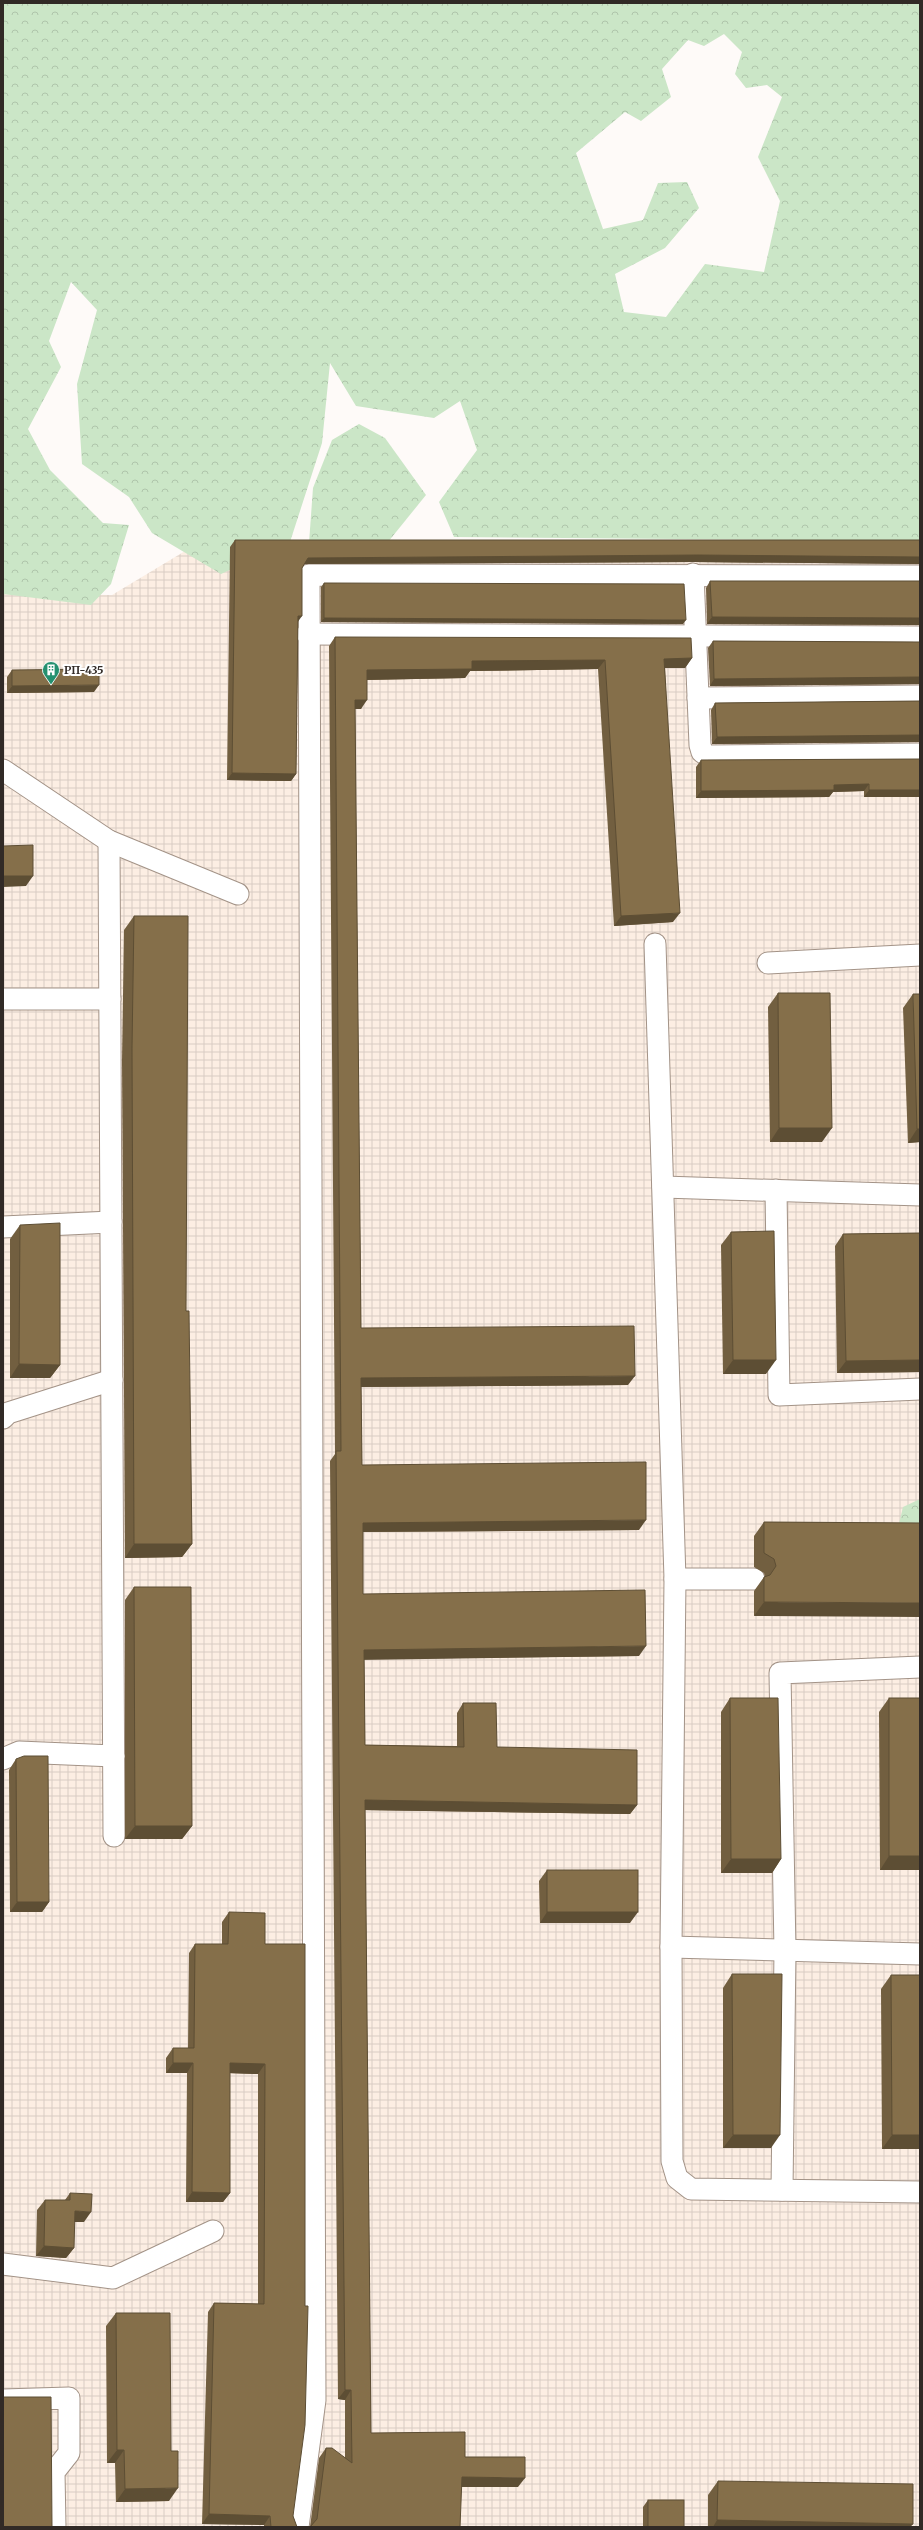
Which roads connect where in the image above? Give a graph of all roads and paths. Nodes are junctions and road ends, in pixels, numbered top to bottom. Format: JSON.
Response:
{"nodes":[{"id":1,"x":693,"y":574,"type":"junction"},
{"id":2,"x":920,"y":576,"type":"edge"},
{"id":3,"x":307,"y":634,"type":"junction"},
{"id":4,"x":696,"y":636,"type":"junction"},
{"id":5,"x":920,"y":637,"type":"edge"},
{"id":6,"x":920,"y":696,"type":"edge"},
{"id":7,"x":698,"y":698,"type":"junction"},
{"id":8,"x":920,"y":754,"type":"edge"},
{"id":9,"x":3,"y":770,"type":"edge"},
{"id":10,"x":109,"y":841,"type":"junction"},
{"id":11,"x":238,"y":894,"type":"dead end"},
{"id":12,"x":655,"y":944,"type":"dead end"},
{"id":13,"x":920,"y":955,"type":"edge"},
{"id":14,"x":768,"y":963,"type":"dead end"},
{"id":15,"x":110,"y":998,"type":"junction"},
{"id":16,"x":3,"y":999,"type":"edge"},
{"id":17,"x":663,"y":1187,"type":"junction"},
{"id":18,"x":776,"y":1190,"type":"junction"},
{"id":19,"x":920,"y":1195,"type":"edge"},
{"id":20,"x":111,"y":1222,"type":"junction"},
{"id":21,"x":3,"y":1227,"type":"edge"},
{"id":22,"x":112,"y":1380,"type":"junction"},
{"id":23,"x":920,"y":1389,"type":"edge"},
{"id":24,"x":3,"y":1418,"type":"edge"},
{"id":25,"x":676,"y":1579,"type":"junction"},
{"id":26,"x":754,"y":1579,"type":"dead end"},
{"id":27,"x":920,"y":1667,"type":"edge"},
{"id":28,"x":114,"y":1756,"type":"junction"},
{"id":29,"x":3,"y":1759,"type":"edge"},
{"id":30,"x":114,"y":1836,"type":"dead end"},
{"id":31,"x":671,"y":1947,"type":"junction"},
{"id":32,"x":785,"y":1951,"type":"junction"},
{"id":33,"x":920,"y":1954,"type":"edge"},
{"id":34,"x":782,"y":2190,"type":"junction"},
{"id":35,"x":920,"y":2192,"type":"edge"},
{"id":36,"x":213,"y":2231,"type":"dead end"},
{"id":37,"x":3,"y":2264,"type":"edge"},
{"id":38,"x":3,"y":2400,"type":"edge"},
{"id":39,"x":55,"y":2527,"type":"edge"},
{"id":40,"x":298,"y":2527,"type":"edge"}],
"edges":[{"from":1,"to":2,"type":"street"},
{"from":1,"to":3,"type":"street"},
{"from":1,"to":4,"type":"street"},
{"from":3,"to":4,"type":"street"},
{"from":3,"to":40,"type":"street"},
{"from":4,"to":5,"type":"street"},
{"from":4,"to":7,"type":"street"},
{"from":6,"to":7,"type":"street"},
{"from":7,"to":8,"type":"street"},
{"from":9,"to":10,"type":"street"},
{"from":10,"to":11,"type":"street"},
{"from":10,"to":15,"type":"street"},
{"from":12,"to":17,"type":"street"},
{"from":13,"to":14,"type":"street"},
{"from":15,"to":16,"type":"street"},
{"from":15,"to":20,"type":"street"},
{"from":17,"to":18,"type":"street"},
{"from":17,"to":25,"type":"street"},
{"from":18,"to":19,"type":"street"},
{"from":18,"to":23,"type":"street"},
{"from":20,"to":21,"type":"street"},
{"from":20,"to":22,"type":"street"},
{"from":22,"to":24,"type":"street"},
{"from":22,"to":28,"type":"street"},
{"from":25,"to":26,"type":"street"},
{"from":25,"to":31,"type":"street"},
{"from":27,"to":32,"type":"street"},
{"from":28,"to":29,"type":"street"},
{"from":28,"to":30,"type":"street"},
{"from":31,"to":32,"type":"street"},
{"from":31,"to":34,"type":"street"},
{"from":32,"to":33,"type":"street"},
{"from":32,"to":34,"type":"street"},
{"from":34,"to":35,"type":"street"},
{"from":36,"to":37,"type":"street"},
{"from":38,"to":39,"type":"street"}]}
